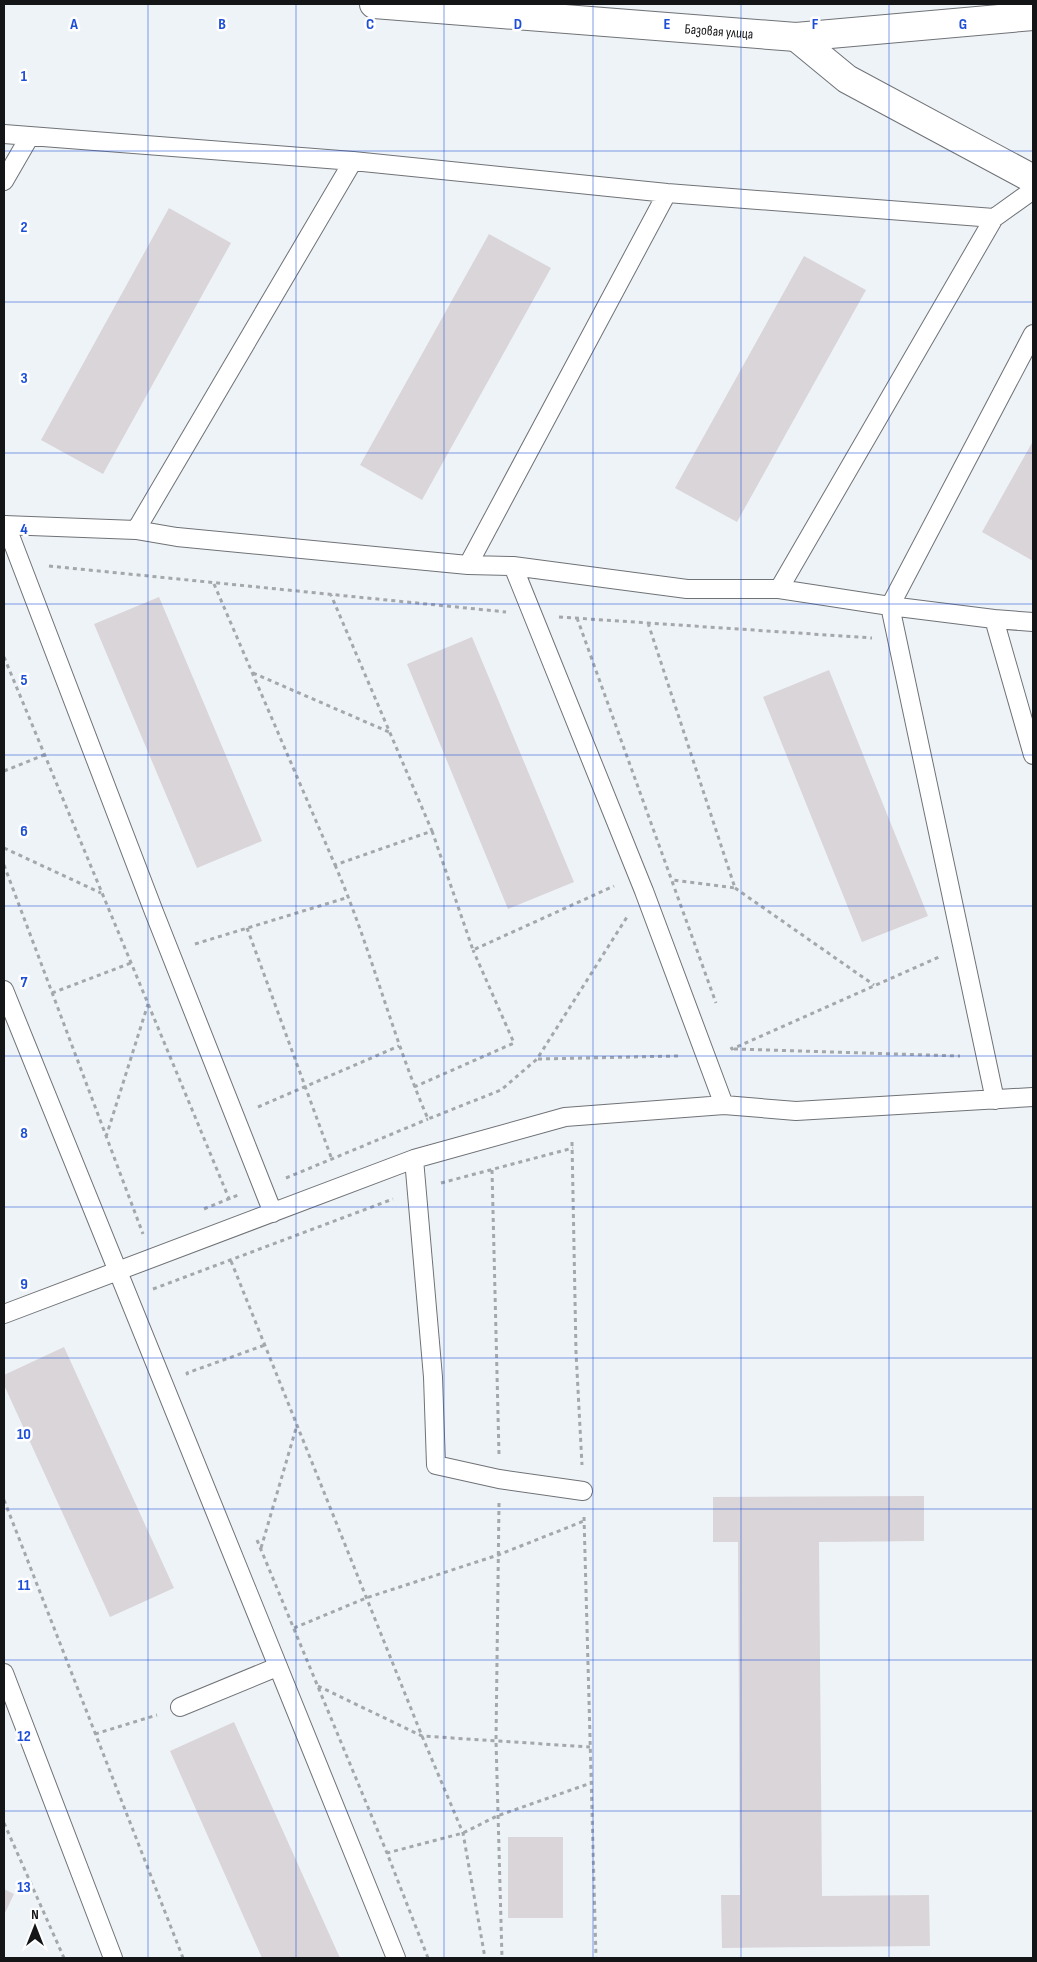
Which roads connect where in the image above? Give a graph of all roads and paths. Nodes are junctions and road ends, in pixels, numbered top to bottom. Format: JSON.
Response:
{"nodes":[{"id":1,"x":374,"y":4,"type":"edge"},
{"id":2,"x":1033,"y":16,"type":"edge"},
{"id":3,"x":796,"y":37,"type":"junction"},
{"id":4,"x":4,"y":134,"type":"edge"},
{"id":5,"x":30,"y":136,"type":"junction"},
{"id":6,"x":352,"y":161,"type":"junction"},
{"id":7,"x":1033,"y":179,"type":"edge"},
{"id":8,"x":4,"y":181,"type":"edge"},
{"id":9,"x":1033,"y":190,"type":"edge"},
{"id":10,"x":667,"y":193,"type":"junction"},
{"id":11,"x":994,"y":218,"type":"junction"},
{"id":12,"x":1033,"y":334,"type":"edge"},
{"id":13,"x":5,"y":525,"type":"edge"},
{"id":14,"x":136,"y":530,"type":"junction"},
{"id":15,"x":21,"y":564,"type":"junction"},
{"id":16,"x":468,"y":564,"type":"junction"},
{"id":17,"x":514,"y":566,"type":"junction"},
{"id":18,"x":52,"y":567,"type":"junction"},
{"id":19,"x":55,"y":576,"type":"dead end"},
{"id":20,"x":214,"y":583,"type":"junction"},
{"id":21,"x":779,"y":590,"type":"junction"},
{"id":22,"x":331,"y":595,"type":"junction"},
{"id":23,"x":890,"y":606,"type":"junction"},
{"id":24,"x":533,"y":615,"type":"junction"},
{"id":25,"x":577,"y":618,"type":"junction"},
{"id":26,"x":994,"y":619,"type":"junction"},
{"id":27,"x":1033,"y":622,"type":"edge"},
{"id":28,"x":648,"y":623,"type":"junction"},
{"id":29,"x":897,"y":640,"type":"junction"},
{"id":30,"x":4,"y":657,"type":"edge"},
{"id":31,"x":252,"y":673,"type":"junction"},
{"id":32,"x":389,"y":732,"type":"junction"},
{"id":33,"x":44,"y":755,"type":"junction"},
{"id":34,"x":1033,"y":755,"type":"edge"},
{"id":35,"x":4,"y":771,"type":"edge"},
{"id":36,"x":432,"y":831,"type":"junction"},
{"id":37,"x":4,"y":848,"type":"edge"},
{"id":38,"x":4,"y":865,"type":"edge"},
{"id":39,"x":335,"y":865,"type":"junction"},
{"id":40,"x":672,"y":880,"type":"junction"},
{"id":41,"x":617,"y":884,"type":"dead end"},
{"id":42,"x":735,"y":888,"type":"junction"},
{"id":43,"x":644,"y":891,"type":"junction"},
{"id":44,"x":102,"y":893,"type":"junction"},
{"id":45,"x":349,"y":896,"type":"junction"},
{"id":46,"x":247,"y":928,"type":"junction"},
{"id":47,"x":192,"y":935,"type":"dead end"},
{"id":48,"x":195,"y":944,"type":"junction"},
{"id":49,"x":963,"y":948,"type":"junction"},
{"id":50,"x":473,"y":950,"type":"junction"},
{"id":51,"x":199,"y":953,"type":"dead end"},
{"id":52,"x":131,"y":963,"type":"junction"},
{"id":53,"x":874,"y":985,"type":"junction"},
{"id":54,"x":4,"y":990,"type":"edge"},
{"id":55,"x":52,"y":993,"type":"junction"},
{"id":56,"x":148,"y":1004,"type":"junction"},
{"id":57,"x":718,"y":1011,"type":"dead end"},
{"id":58,"x":728,"y":1039,"type":"dead end"},
{"id":59,"x":399,"y":1046,"type":"junction"},
{"id":60,"x":732,"y":1049,"type":"junction"},
{"id":61,"x":706,"y":1056,"type":"junction"},
{"id":62,"x":986,"y":1057,"type":"junction"},
{"id":63,"x":537,"y":1059,"type":"junction"},
{"id":64,"x":304,"y":1087,"type":"junction"},
{"id":65,"x":414,"y":1088,"type":"junction"},
{"id":66,"x":1033,"y":1097,"type":"edge"},
{"id":67,"x":254,"y":1099,"type":"dead end"},
{"id":68,"x":995,"y":1100,"type":"junction"},
{"id":69,"x":724,"y":1105,"type":"junction"},
{"id":70,"x":258,"y":1108,"type":"junction"},
{"id":71,"x":261,"y":1116,"type":"dead end"},
{"id":72,"x":565,"y":1117,"type":"junction"},
{"id":73,"x":428,"y":1119,"type":"junction"},
{"id":74,"x":106,"y":1137,"type":"junction"},
{"id":75,"x":573,"y":1148,"type":"junction"},
{"id":76,"x":331,"y":1158,"type":"junction"},
{"id":77,"x":414,"y":1158,"type":"junction"},
{"id":78,"x":281,"y":1169,"type":"dead end"},
{"id":79,"x":492,"y":1170,"type":"junction"},
{"id":80,"x":417,"y":1190,"type":"junction"},
{"id":81,"x":273,"y":1213,"type":"junction"},
{"id":82,"x":240,"y":1225,"type":"junction"},
{"id":83,"x":152,"y":1258,"type":"junction"},
{"id":84,"x":231,"y":1262,"type":"junction"},
{"id":85,"x":116,"y":1271,"type":"junction"},
{"id":86,"x":127,"y":1299,"type":"junction"},
{"id":87,"x":4,"y":1314,"type":"edge"},
{"id":88,"x":265,"y":1345,"type":"junction"},
{"id":89,"x":191,"y":1382,"type":"dead end"},
{"id":90,"x":297,"y":1425,"type":"junction"},
{"id":91,"x":499,"y":1479,"type":"junction"},
{"id":92,"x":583,"y":1491,"type":"junction"},
{"id":93,"x":4,"y":1500,"type":"edge"},
{"id":94,"x":584,"y":1521,"type":"junction"},
{"id":95,"x":253,"y":1531,"type":"dead end"},
{"id":96,"x":260,"y":1549,"type":"junction"},
{"id":97,"x":498,"y":1555,"type":"junction"},
{"id":98,"x":366,"y":1598,"type":"junction"},
{"id":99,"x":294,"y":1628,"type":"junction"},
{"id":100,"x":277,"y":1667,"type":"junction"},
{"id":101,"x":4,"y":1673,"type":"edge"},
{"id":102,"x":318,"y":1686,"type":"junction"},
{"id":103,"x":180,"y":1708,"type":"joint"},
{"id":104,"x":95,"y":1734,"type":"junction"},
{"id":105,"x":422,"y":1736,"type":"junction"},
{"id":106,"x":496,"y":1741,"type":"junction"},
{"id":107,"x":590,"y":1747,"type":"junction"},
{"id":108,"x":591,"y":1783,"type":"junction"},
{"id":109,"x":497,"y":1816,"type":"junction"},
{"id":110,"x":4,"y":1822,"type":"edge"},
{"id":111,"x":464,"y":1833,"type":"junction"},
{"id":112,"x":388,"y":1853,"type":"junction"},
{"id":113,"x":64,"y":1958,"type":"edge"},
{"id":114,"x":112,"y":1958,"type":"edge"},
{"id":115,"x":182,"y":1958,"type":"edge"},
{"id":116,"x":396,"y":1958,"type":"edge"},
{"id":117,"x":428,"y":1958,"type":"edge"},
{"id":118,"x":485,"y":1958,"type":"edge"},
{"id":119,"x":502,"y":1958,"type":"edge"},
{"id":120,"x":596,"y":1958,"type":"edge"}],
"edges":[{"from":1,"to":3,"type":"street","name":"Базовая улица"},
{"from":2,"to":3,"type":"street","name":"Базовая улица"},
{"from":3,"to":7,"type":"street"},
{"from":4,"to":5,"type":"lane"},
{"from":5,"to":6,"type":"lane"},
{"from":5,"to":8,"type":"lane"},
{"from":6,"to":10,"type":"lane"},
{"from":6,"to":14,"type":"lane"},
{"from":9,"to":11,"type":"lane"},
{"from":10,"to":11,"type":"lane"},
{"from":10,"to":16,"type":"lane"},
{"from":11,"to":21,"type":"lane"},
{"from":12,"to":23,"type":"lane"},
{"from":13,"to":14,"type":"lane"},
{"from":13,"to":15,"type":"lane"},
{"from":14,"to":16,"type":"lane"},
{"from":15,"to":18,"type":"path"},
{"from":15,"to":81,"type":"lane"},
{"from":16,"to":17,"type":"lane"},
{"from":17,"to":21,"type":"lane"},
{"from":17,"to":24,"type":"lane"},
{"from":18,"to":19,"type":"path"},
{"from":18,"to":20,"type":"path"},
{"from":20,"to":22,"type":"path"},
{"from":20,"to":31,"type":"path"},
{"from":21,"to":23,"type":"lane"},
{"from":22,"to":24,"type":"path"},
{"from":22,"to":32,"type":"path"},
{"from":23,"to":26,"type":"lane"},
{"from":23,"to":29,"type":"lane"},
{"from":24,"to":25,"type":"path"},
{"from":24,"to":43,"type":"lane"},
{"from":25,"to":28,"type":"path"},
{"from":25,"to":40,"type":"path"},
{"from":26,"to":27,"type":"lane"},
{"from":26,"to":34,"type":"lane"},
{"from":28,"to":29,"type":"path"},
{"from":28,"to":42,"type":"path"},
{"from":29,"to":49,"type":"lane"},
{"from":30,"to":33,"type":"path"},
{"from":31,"to":32,"type":"path"},
{"from":31,"to":39,"type":"path"},
{"from":32,"to":36,"type":"path"},
{"from":33,"to":35,"type":"path"},
{"from":33,"to":44,"type":"path"},
{"from":36,"to":39,"type":"path"},
{"from":36,"to":50,"type":"path"},
{"from":37,"to":44,"type":"path"},
{"from":38,"to":55,"type":"path"},
{"from":39,"to":45,"type":"path"},
{"from":40,"to":42,"type":"path"},
{"from":40,"to":57,"type":"path"},
{"from":41,"to":50,"type":"path"},
{"from":42,"to":53,"type":"path"},
{"from":43,"to":61,"type":"lane"},
{"from":43,"to":63,"type":"path"},
{"from":44,"to":52,"type":"path"},
{"from":45,"to":46,"type":"path"},
{"from":45,"to":59,"type":"path"},
{"from":46,"to":48,"type":"path"},
{"from":46,"to":64,"type":"path"},
{"from":47,"to":48,"type":"path"},
{"from":48,"to":51,"type":"path"},
{"from":49,"to":53,"type":"path"},
{"from":49,"to":62,"type":"lane"},
{"from":50,"to":65,"type":"path"},
{"from":52,"to":55,"type":"path"},
{"from":52,"to":56,"type":"path"},
{"from":53,"to":60,"type":"path"},
{"from":54,"to":85,"type":"lane"},
{"from":55,"to":74,"type":"path"},
{"from":56,"to":74,"type":"path"},
{"from":56,"to":82,"type":"path"},
{"from":58,"to":60,"type":"path"},
{"from":59,"to":64,"type":"path"},
{"from":59,"to":65,"type":"path"},
{"from":60,"to":61,"type":"path"},
{"from":60,"to":62,"type":"path"},
{"from":61,"to":63,"type":"path"},
{"from":61,"to":69,"type":"lane"},
{"from":62,"to":68,"type":"lane"},
{"from":63,"to":73,"type":"path"},
{"from":64,"to":70,"type":"path"},
{"from":64,"to":76,"type":"path"},
{"from":65,"to":73,"type":"path"},
{"from":66,"to":68,"type":"lane"},
{"from":67,"to":70,"type":"path"},
{"from":68,"to":69,"type":"lane"},
{"from":69,"to":72,"type":"lane"},
{"from":70,"to":71,"type":"path"},
{"from":72,"to":75,"type":"path"},
{"from":72,"to":77,"type":"lane"},
{"from":73,"to":76,"type":"path"},
{"from":74,"to":83,"type":"path"},
{"from":75,"to":79,"type":"path"},
{"from":75,"to":92,"type":"path"},
{"from":76,"to":78,"type":"path"},
{"from":77,"to":80,"type":"lane"},
{"from":77,"to":81,"type":"lane"},
{"from":79,"to":80,"type":"path"},
{"from":79,"to":91,"type":"path"},
{"from":80,"to":84,"type":"path"},
{"from":80,"to":91,"type":"lane"},
{"from":81,"to":82,"type":"lane"},
{"from":82,"to":83,"type":"lane"},
{"from":83,"to":85,"type":"lane"},
{"from":84,"to":86,"type":"path"},
{"from":84,"to":88,"type":"path"},
{"from":85,"to":86,"type":"lane"},
{"from":85,"to":87,"type":"lane"},
{"from":86,"to":100,"type":"lane"},
{"from":88,"to":89,"type":"path"},
{"from":88,"to":90,"type":"path"},
{"from":90,"to":96,"type":"path"},
{"from":90,"to":98,"type":"path"},
{"from":91,"to":92,"type":"lane"},
{"from":91,"to":97,"type":"path"},
{"from":92,"to":94,"type":"path"},
{"from":93,"to":104,"type":"path"},
{"from":94,"to":97,"type":"path"},
{"from":94,"to":107,"type":"path"},
{"from":95,"to":96,"type":"path"},
{"from":96,"to":99,"type":"path"},
{"from":97,"to":98,"type":"path"},
{"from":97,"to":106,"type":"path"},
{"from":98,"to":99,"type":"path"},
{"from":98,"to":105,"type":"path"},
{"from":99,"to":102,"type":"path"},
{"from":100,"to":102,"type":"path"},
{"from":100,"to":103,"type":"lane"},
{"from":100,"to":116,"type":"lane"},
{"from":101,"to":114,"type":"lane"},
{"from":102,"to":105,"type":"path"},
{"from":102,"to":112,"type":"path"},
{"from":103,"to":104,"type":"path"},
{"from":104,"to":115,"type":"path"},
{"from":105,"to":106,"type":"path"},
{"from":105,"to":111,"type":"path"},
{"from":106,"to":107,"type":"path"},
{"from":106,"to":109,"type":"path"},
{"from":107,"to":108,"type":"path"},
{"from":108,"to":109,"type":"path"},
{"from":108,"to":120,"type":"path"},
{"from":109,"to":111,"type":"path"},
{"from":109,"to":119,"type":"path"},
{"from":110,"to":113,"type":"path"},
{"from":111,"to":112,"type":"path"},
{"from":111,"to":118,"type":"path"},
{"from":112,"to":117,"type":"path"}]}
